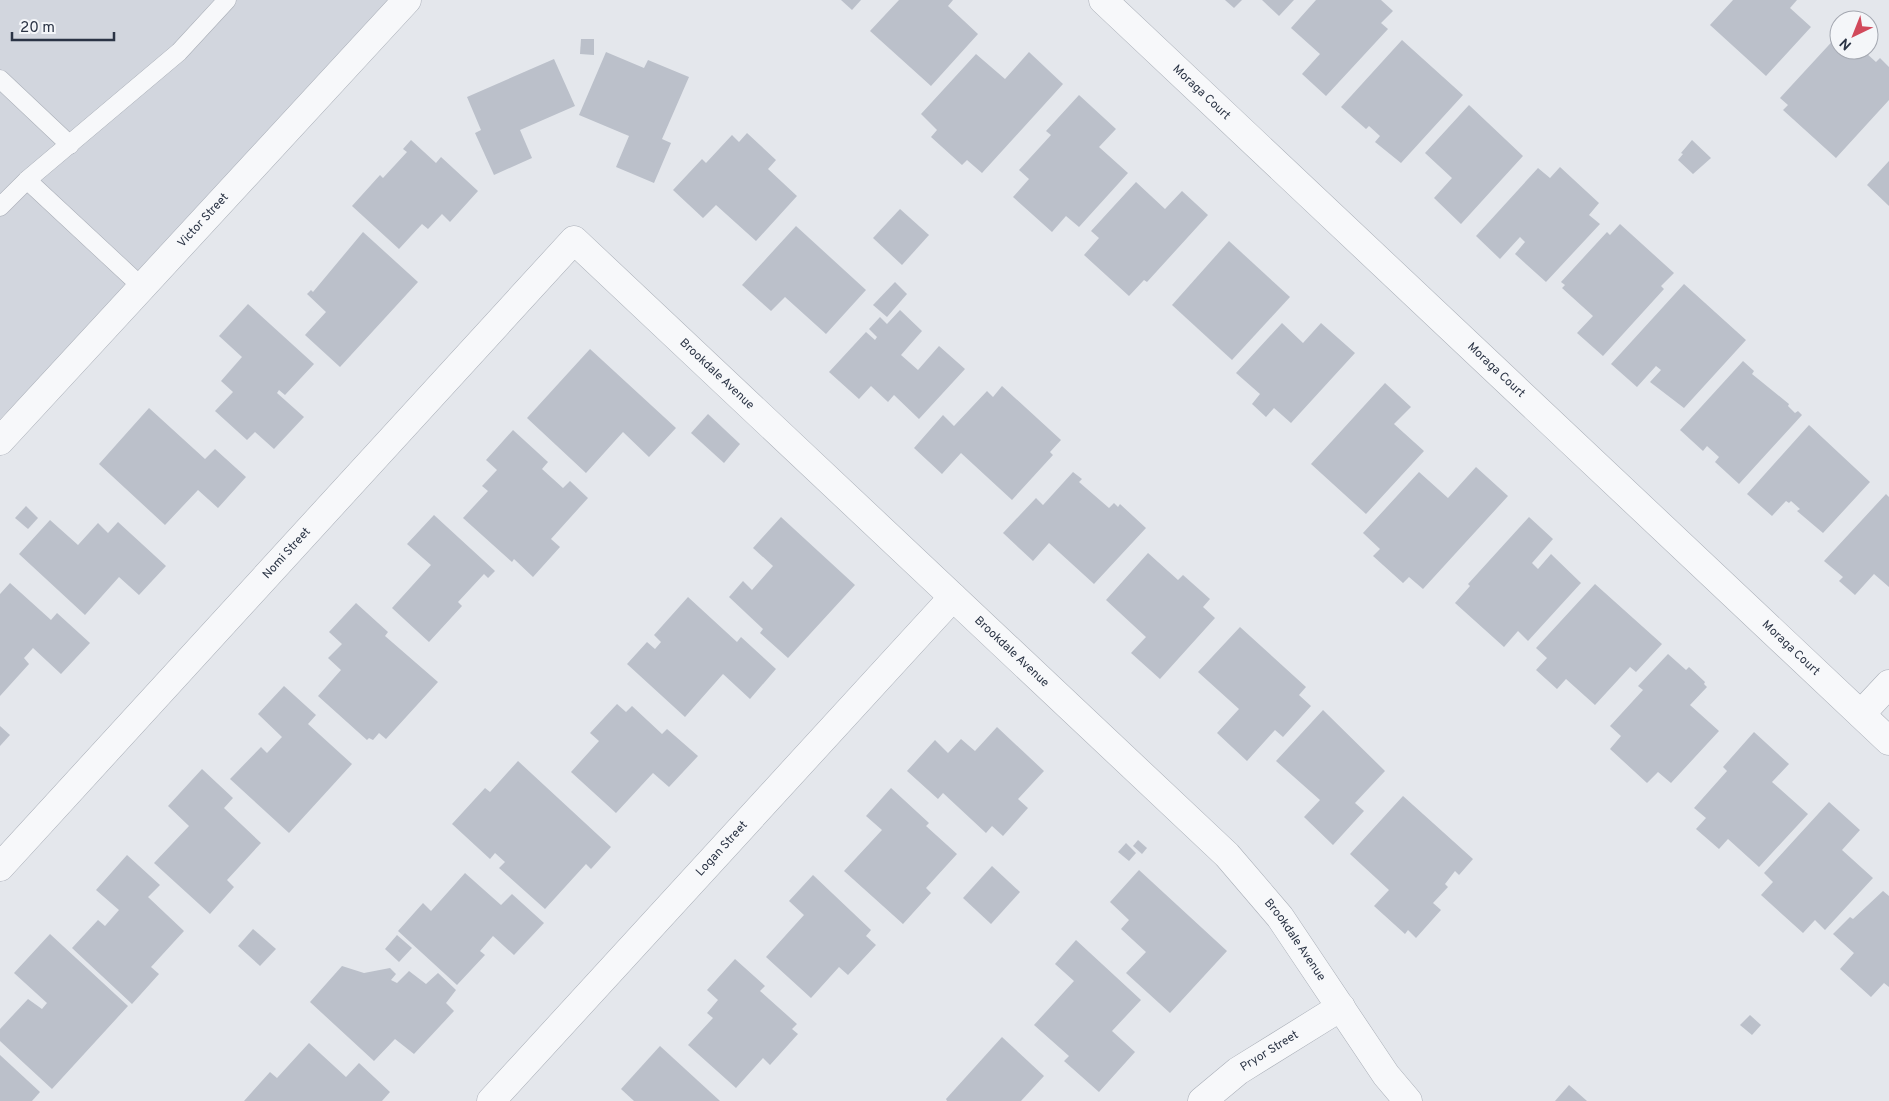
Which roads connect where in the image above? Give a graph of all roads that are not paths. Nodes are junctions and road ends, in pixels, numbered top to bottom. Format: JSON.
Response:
{"nodes":[{"id":1,"x":227,"y":0,"type":"edge"},
{"id":2,"x":407,"y":0,"type":"edge"},
{"id":3,"x":1103,"y":0,"type":"edge"},
{"id":4,"x":0,"y":80,"type":"edge"},
{"id":5,"x":70,"y":145,"type":"junction"},
{"id":6,"x":28,"y":180,"type":"junction"},
{"id":7,"x":0,"y":207,"type":"edge"},
{"id":8,"x":574,"y":240,"type":"joint"},
{"id":9,"x":142,"y":287,"type":"junction"},
{"id":10,"x":0,"y":440,"type":"edge"},
{"id":11,"x":953,"y":597,"type":"junction"},
{"id":12,"x":1889,"y":684,"type":"edge"},
{"id":13,"x":1861,"y":714,"type":"junction"},
{"id":14,"x":1889,"y":741,"type":"edge"},
{"id":15,"x":0,"y":866,"type":"edge"},
{"id":16,"x":1341,"y":1007,"type":"junction"},
{"id":17,"x":491,"y":1101,"type":"edge"},
{"id":18,"x":1202,"y":1101,"type":"edge"},
{"id":19,"x":1408,"y":1101,"type":"edge"}],
"edges":[{"from":1,"to":5,"type":"lane"},
{"from":2,"to":9,"type":"street","name":"Victor Street"},
{"from":3,"to":13,"type":"street","name":"Moraga Court"},
{"from":4,"to":5,"type":"lane"},
{"from":5,"to":6,"type":"lane"},
{"from":6,"to":7,"type":"lane"},
{"from":6,"to":9,"type":"lane"},
{"from":8,"to":11,"type":"street","name":"Brookdale Avenue"},
{"from":8,"to":15,"type":"street","name":"Nomi Street"},
{"from":9,"to":10,"type":"street","name":"Victor Street"},
{"from":11,"to":16,"type":"street","name":"Brookdale Avenue"},
{"from":11,"to":17,"type":"street","name":"Logan Street"},
{"from":12,"to":13,"type":"street"},
{"from":13,"to":14,"type":"street","name":"Moraga Court"},
{"from":16,"to":18,"type":"street","name":"Pryor Street"},
{"from":16,"to":19,"type":"street","name":"Brookdale Avenue"}]}
